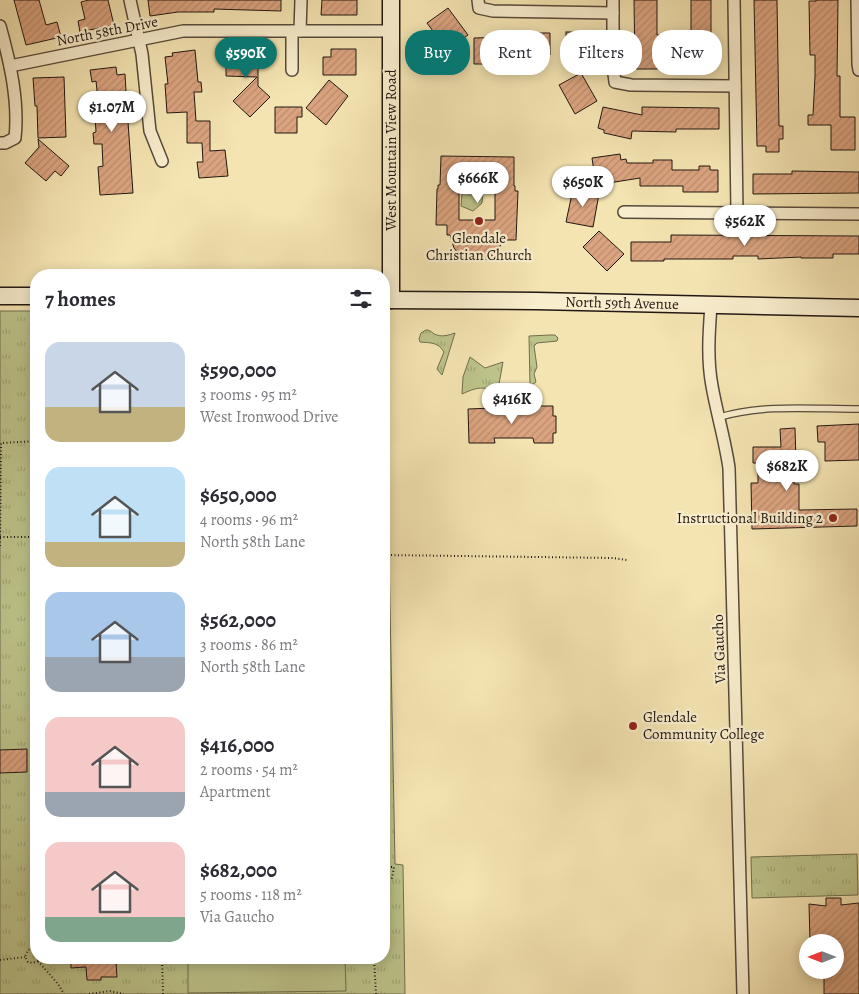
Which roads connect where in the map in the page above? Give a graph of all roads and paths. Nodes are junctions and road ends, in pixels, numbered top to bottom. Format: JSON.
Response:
{"nodes":[{"id":1,"x":130,"y":0,"type":"edge"},
{"id":2,"x":301,"y":0,"type":"edge"},
{"id":3,"x":391,"y":0,"type":"edge"},
{"id":4,"x":478,"y":0,"type":"edge"},
{"id":5,"x":613,"y":0,"type":"edge"},
{"id":6,"x":734,"y":0,"type":"edge"},
{"id":7,"x":857,"y":0,"type":"edge"},
{"id":8,"x":613,"y":13,"type":"junction"},
{"id":9,"x":0,"y":26,"type":"edge"},
{"id":10,"x":296,"y":31,"type":"junction"},
{"id":11,"x":390,"y":31,"type":"junction"},
{"id":12,"x":139,"y":39,"type":"junction"},
{"id":13,"x":10,"y":66,"type":"junction"},
{"id":14,"x":292,"y":70,"type":"dead end"},
{"id":15,"x":859,"y":70,"type":"edge"},
{"id":16,"x":735,"y":86,"type":"junction"},
{"id":17,"x":0,"y":143,"type":"edge"},
{"id":18,"x":162,"y":161,"type":"dead end"},
{"id":19,"x":624,"y":212,"type":"dead end"},
{"id":20,"x":737,"y":213,"type":"junction"},
{"id":21,"x":859,"y":214,"type":"edge"},
{"id":22,"x":388,"y":269,"type":"edge"},
{"id":23,"x":0,"y":296,"type":"edge"},
{"id":24,"x":30,"y":296,"type":"edge"},
{"id":25,"x":390,"y":300,"type":"edge"},
{"id":26,"x":711,"y":305,"type":"junction"},
{"id":27,"x":859,"y":308,"type":"edge"},
{"id":28,"x":859,"y":409,"type":"edge"},
{"id":29,"x":720,"y":417,"type":"junction"},
{"id":30,"x":30,"y":441,"type":"edge"},
{"id":31,"x":0,"y":537,"type":"edge"},
{"id":32,"x":30,"y":537,"type":"edge"},
{"id":33,"x":0,"y":546,"type":"edge"},
{"id":34,"x":390,"y":555,"type":"edge"},
{"id":35,"x":627,"y":560,"type":"dead end"},
{"id":36,"x":390,"y":867,"type":"edge"},
{"id":37,"x":390,"y":880,"type":"edge"},
{"id":38,"x":30,"y":950,"type":"edge"},
{"id":39,"x":26,"y":958,"type":"junction"},
{"id":40,"x":0,"y":960,"type":"edge"},
{"id":41,"x":30,"y":962,"type":"edge"},
{"id":42,"x":41,"y":964,"type":"edge"},
{"id":43,"x":162,"y":964,"type":"edge"},
{"id":44,"x":374,"y":964,"type":"edge"},
{"id":45,"x":64,"y":994,"type":"edge"},
{"id":46,"x":89,"y":994,"type":"edge"},
{"id":47,"x":124,"y":994,"type":"edge"},
{"id":48,"x":163,"y":994,"type":"edge"},
{"id":49,"x":376,"y":994,"type":"edge"},
{"id":50,"x":743,"y":994,"type":"edge"}],
"edges":[{"from":1,"to":12,"type":"street"},
{"from":2,"to":10,"type":"street"},
{"from":3,"to":11,"type":"main road","name":"West Mountain View Road"},
{"from":4,"to":8,"type":"street"},
{"from":5,"to":8,"type":"street"},
{"from":6,"to":16,"type":"street"},
{"from":7,"to":15,"type":"street"},
{"from":8,"to":16,"type":"street"},
{"from":9,"to":13,"type":"street"},
{"from":10,"to":11,"type":"street","name":"North 58th Drive"},
{"from":10,"to":12,"type":"street","name":"North 58th Drive"},
{"from":10,"to":14,"type":"street"},
{"from":11,"to":22,"type":"main road","name":"West Mountain View Road"},
{"from":12,"to":13,"type":"street","name":"North 58th Drive"},
{"from":12,"to":18,"type":"street"},
{"from":13,"to":17,"type":"street"},
{"from":16,"to":20,"type":"street"},
{"from":19,"to":20,"type":"street"},
{"from":20,"to":21,"type":"street"},
{"from":23,"to":24,"type":"main road"},
{"from":25,"to":26,"type":"main road","name":"North 59th Avenue"},
{"from":26,"to":27,"type":"main road","name":"North 59th Avenue"},
{"from":26,"to":29,"type":"street","name":"Via Gaucho"},
{"from":28,"to":29,"type":"lane"},
{"from":29,"to":50,"type":"street","name":"Via Gaucho"},
{"from":30,"to":31,"type":"path"},
{"from":31,"to":32,"type":"path"},
{"from":31,"to":33,"type":"path"},
{"from":34,"to":35,"type":"path"},
{"from":36,"to":37,"type":"path"},
{"from":38,"to":39,"type":"path"},
{"from":39,"to":40,"type":"path"},
{"from":39,"to":41,"type":"path"},
{"from":42,"to":45,"type":"path"},
{"from":43,"to":48,"type":"path"},
{"from":44,"to":49,"type":"path"},
{"from":46,"to":47,"type":"path"}]}
